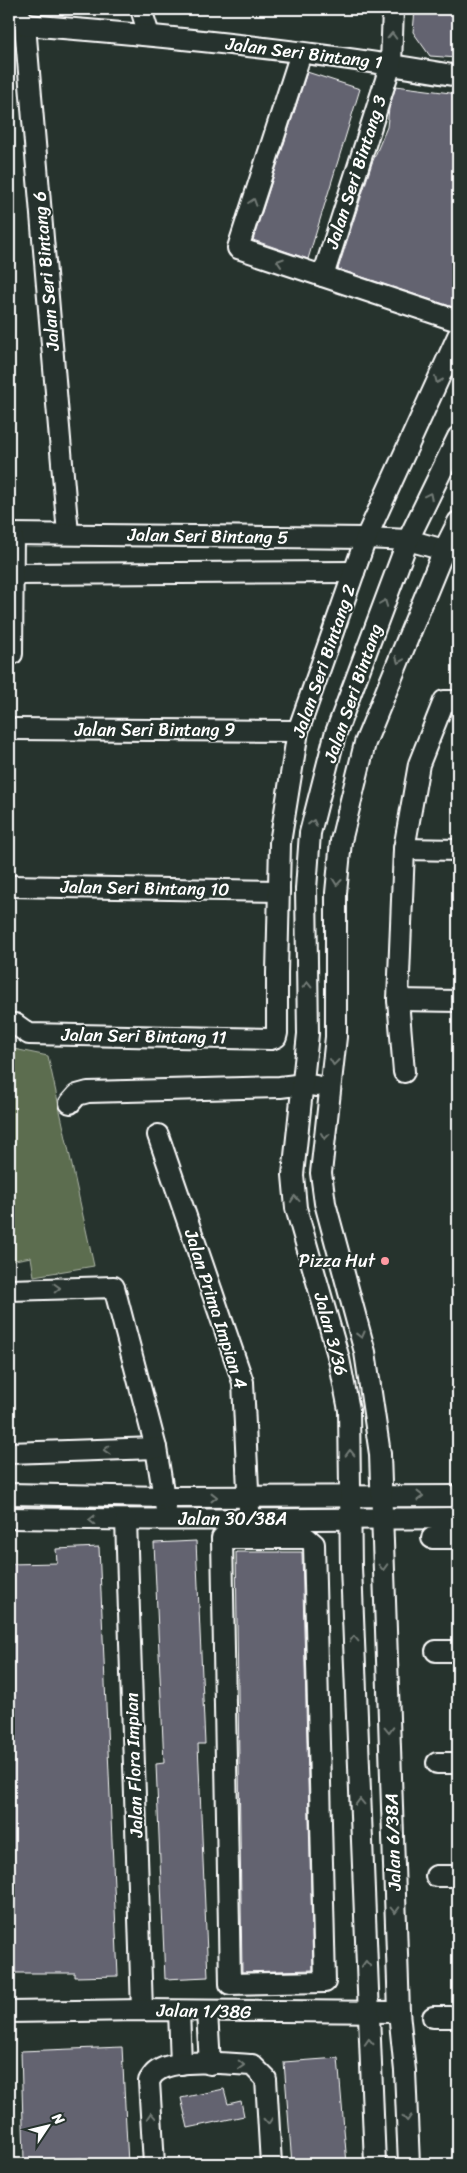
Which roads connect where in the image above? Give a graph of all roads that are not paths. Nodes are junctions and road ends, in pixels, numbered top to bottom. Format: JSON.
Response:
{"nodes":[{"id":1,"x":141,"y":9,"type":"edge"},
{"id":2,"x":393,"y":9,"type":"edge"},
{"id":3,"x":20,"y":17,"type":"edge"},
{"id":4,"x":149,"y":34,"type":"junction"},
{"id":5,"x":301,"y":53,"type":"junction"},
{"id":6,"x":391,"y":64,"type":"junction"},
{"id":7,"x":458,"y":76,"type":"edge"},
{"id":8,"x":323,"y":276,"type":"junction"},
{"id":9,"x":458,"y":321,"type":"edge"},
{"id":10,"x":458,"y":336,"type":"edge"},
{"id":11,"x":458,"y":437,"type":"edge"},
{"id":12,"x":458,"y":522,"type":"edge"},
{"id":13,"x":11,"y":534,"type":"edge"},
{"id":14,"x":68,"y":534,"type":"junction"},
{"id":15,"x":366,"y":538,"type":"junction"},
{"id":16,"x":408,"y":540,"type":"junction"},
{"id":17,"x":444,"y":550,"type":"junction"},
{"id":18,"x":354,"y":572,"type":"junction"},
{"id":19,"x":13,"y":574,"type":"junction"},
{"id":20,"x":9,"y":654,"type":"edge"},
{"id":21,"x":451,"y":701,"type":"edge"},
{"id":22,"x":12,"y":729,"type":"dead end"},
{"id":23,"x":298,"y":731,"type":"junction"},
{"id":24,"x":404,"y":849,"type":"junction"},
{"id":25,"x":458,"y":850,"type":"edge"},
{"id":26,"x":10,"y":886,"type":"dead end"},
{"id":27,"x":279,"y":891,"type":"junction"},
{"id":28,"x":398,"y":1000,"type":"junction"},
{"id":29,"x":458,"y":1001,"type":"edge"},
{"id":30,"x":15,"y":1024,"type":"dead end"},
{"id":31,"x":276,"y":1037,"type":"joint"},
{"id":32,"x":404,"y":1072,"type":"dead end"},
{"id":33,"x":304,"y":1084,"type":"junction"},
{"id":34,"x":331,"y":1087,"type":"junction"},
{"id":35,"x":70,"y":1103,"type":"dead end"},
{"id":36,"x":158,"y":1134,"type":"dead end"},
{"id":37,"x":9,"y":1290,"type":"edge"},
{"id":38,"x":156,"y":1448,"type":"junction"},
{"id":39,"x":9,"y":1452,"type":"edge"},
{"id":40,"x":9,"y":1494,"type":"edge"},
{"id":41,"x":458,"y":1496,"type":"edge"},
{"id":42,"x":165,"y":1497,"type":"junction"},
{"id":43,"x":248,"y":1497,"type":"junction"},
{"id":44,"x":350,"y":1497,"type":"junction"},
{"id":45,"x":381,"y":1497,"type":"junction"},
{"id":46,"x":9,"y":1518,"type":"edge"},
{"id":47,"x":381,"y":1518,"type":"junction"},
{"id":48,"x":458,"y":1518,"type":"edge"},
{"id":49,"x":166,"y":1519,"type":"junction"},
{"id":50,"x":249,"y":1519,"type":"junction"},
{"id":51,"x":351,"y":1519,"type":"junction"},
{"id":52,"x":126,"y":1520,"type":"junction"},
{"id":53,"x":222,"y":1528,"type":"junction"},
{"id":54,"x":432,"y":1538,"type":"dead end"},
{"id":55,"x":458,"y":1538,"type":"edge"},
{"id":56,"x":436,"y":1651,"type":"dead end"},
{"id":57,"x":458,"y":1651,"type":"edge"},
{"id":58,"x":437,"y":1763,"type":"dead end"},
{"id":59,"x":458,"y":1763,"type":"edge"},
{"id":60,"x":436,"y":1876,"type":"dead end"},
{"id":61,"x":458,"y":1876,"type":"edge"},
{"id":62,"x":142,"y":2010,"type":"junction"},
{"id":63,"x":179,"y":2011,"type":"junction"},
{"id":64,"x":9,"y":2012,"type":"edge"},
{"id":65,"x":207,"y":2012,"type":"junction"},
{"id":66,"x":399,"y":2012,"type":"junction"},
{"id":67,"x":368,"y":2013,"type":"junction"},
{"id":68,"x":433,"y":2017,"type":"dead end"},
{"id":69,"x":458,"y":2017,"type":"edge"},
{"id":70,"x":181,"y":2064,"type":"junction"},
{"id":71,"x":210,"y":2064,"type":"junction"},
{"id":72,"x":154,"y":2164,"type":"edge"},
{"id":73,"x":271,"y":2164,"type":"edge"},
{"id":74,"x":375,"y":2164,"type":"edge"},
{"id":75,"x":409,"y":2164,"type":"edge"}],
"edges":[{"from":1,"to":4,"type":"street"},
{"from":6,"to":2,"type":"street","name":"Jalan Seri Bintang 3","one_way":true},
{"from":3,"to":4,"type":"street","name":"Jalan Seri Bintang 1"},
{"from":3,"to":14,"type":"street","name":"Jalan Seri Bintang 6"},
{"from":4,"to":5,"type":"street","name":"Jalan Seri Bintang 1"},
{"from":5,"to":6,"type":"street","name":"Jalan Seri Bintang 1"},
{"from":8,"to":5,"type":"street","one_way":true},
{"from":6,"to":7,"type":"street","name":"Jalan Seri Bintang 1"},
{"from":6,"to":8,"type":"street","name":"Jalan Seri Bintang 3"},
{"from":8,"to":9,"type":"street"},
{"from":10,"to":15,"type":"street","name":"Jalan Seri Bintang 2","one_way":true},
{"from":16,"to":11,"type":"street","name":"Jalan Seri Bintang","one_way":true},
{"from":12,"to":17,"type":"street","name":"Jalan Seri Bintang"},
{"from":13,"to":14,"type":"street","name":"Jalan Seri Bintang 5"},
{"from":13,"to":19,"type":"street"},
{"from":14,"to":15,"type":"street","name":"Jalan Seri Bintang 5"},
{"from":15,"to":16,"type":"street","name":"Jalan Seri Bintang 5"},
{"from":15,"to":18,"type":"street","name":"Jalan Seri Bintang 2"},
{"from":16,"to":17,"type":"street","name":"Jalan Seri Bintang 5"},
{"from":33,"to":16,"type":"street","name":"Jalan Seri Bintang","one_way":true},
{"from":17,"to":34,"type":"street","name":"Jalan Seri Bintang","one_way":true},
{"from":18,"to":19,"type":"street"},
{"from":18,"to":23,"type":"street","name":"Jalan Seri Bintang 2"},
{"from":19,"to":20,"type":"street"},
{"from":21,"to":24,"type":"street"},
{"from":22,"to":23,"type":"street","name":"Jalan Seri Bintang 9"},
{"from":23,"to":27,"type":"street","name":"Jalan Seri Bintang 2"},
{"from":24,"to":25,"type":"street"},
{"from":24,"to":28,"type":"street"},
{"from":26,"to":27,"type":"street","name":"Jalan Seri Bintang 10"},
{"from":27,"to":31,"type":"street","name":"Jalan Seri Bintang 2"},
{"from":28,"to":29,"type":"street"},
{"from":28,"to":32,"type":"street"},
{"from":30,"to":31,"type":"street","name":"Jalan Seri Bintang 11"},
{"from":33,"to":34,"type":"street"},
{"from":33,"to":35,"type":"street"},
{"from":44,"to":33,"type":"street","name":"Jalan 3/36","one_way":true},
{"from":34,"to":45,"type":"street","name":"Jalan 3/36","one_way":true},
{"from":36,"to":43,"type":"street","name":"Jalan Prima Impian 4"},
{"from":37,"to":38,"type":"street","one_way":true},
{"from":38,"to":39,"type":"street","one_way":true},
{"from":38,"to":42,"type":"street"},
{"from":40,"to":42,"type":"street","name":"Jalan 30/38A"},
{"from":45,"to":41,"type":"street","name":"Jalan 30/38A","one_way":true},
{"from":42,"to":43,"type":"street","name":"Jalan 30/38A","one_way":true},
{"from":42,"to":49,"type":"street"},
{"from":43,"to":44,"type":"street","name":"Jalan 30/38A"},
{"from":43,"to":50,"type":"street","name":"Jalan Prima Impian 4"},
{"from":44,"to":45,"type":"street","name":"Jalan 30/38A"},
{"from":44,"to":51,"type":"street","name":"Jalan 3/36"},
{"from":45,"to":47,"type":"street","name":"Jalan 3/36"},
{"from":52,"to":46,"type":"street","name":"Jalan 30/38A","one_way":true},
{"from":47,"to":48,"type":"street","name":"Jalan 30/38A"},
{"from":47,"to":51,"type":"street","name":"Jalan 30/38A"},
{"from":47,"to":66,"type":"street","name":"Jalan 6/38A","one_way":true},
{"from":49,"to":52,"type":"street","name":"Jalan 30/38A"},
{"from":49,"to":53,"type":"street","name":"Jalan 30/38A"},
{"from":50,"to":51,"type":"street","name":"Jalan 30/38A"},
{"from":50,"to":53,"type":"street","name":"Jalan 30/38A"},
{"from":67,"to":51,"type":"street","name":"Jalan 6/38A","one_way":true},
{"from":52,"to":62,"type":"street","name":"Jalan Flora Impian"},
{"from":53,"to":53,"type":"street"},
{"from":54,"to":55,"type":"street"},
{"from":56,"to":57,"type":"street"},
{"from":58,"to":59,"type":"street"},
{"from":60,"to":61,"type":"street"},
{"from":62,"to":63,"type":"street","name":"Jalan 1/38G"},
{"from":62,"to":64,"type":"street","name":"Jalan 1/38G"},
{"from":63,"to":65,"type":"street","name":"Jalan 1/38G"},
{"from":63,"to":70,"type":"street"},
{"from":65,"to":67,"type":"street","name":"Jalan 1/38G"},
{"from":65,"to":71,"type":"street"},
{"from":66,"to":67,"type":"street","name":"Jalan 1/38G"},
{"from":66,"to":75,"type":"street","name":"Jalan 6/38A","one_way":true},
{"from":74,"to":67,"type":"street","name":"Jalan 6/38A","one_way":true},
{"from":68,"to":69,"type":"street"},
{"from":70,"to":71,"type":"street"},
{"from":72,"to":70,"type":"street","one_way":true},
{"from":71,"to":73,"type":"street","one_way":true}]}
